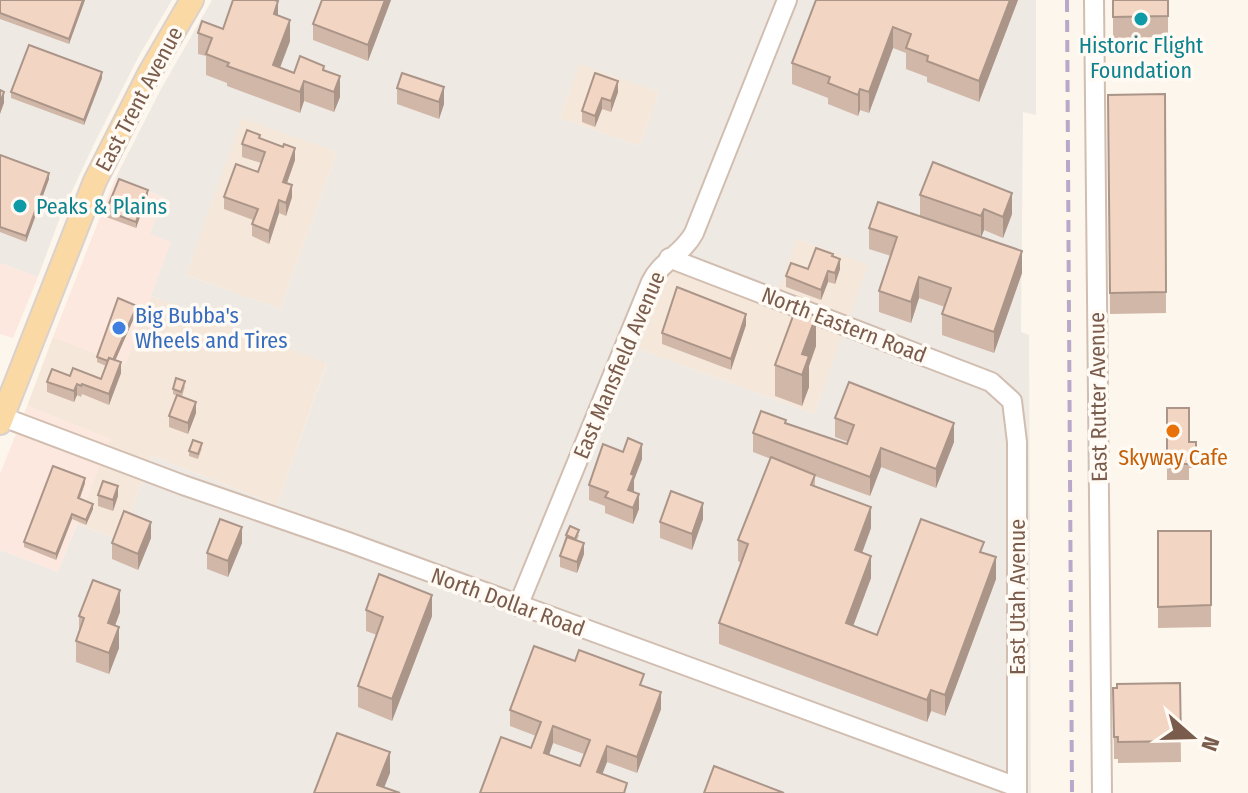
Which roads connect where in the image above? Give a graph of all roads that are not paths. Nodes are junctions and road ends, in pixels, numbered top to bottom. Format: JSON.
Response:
{"nodes":[{"id":1,"x":192,"y":0,"type":"edge"},
{"id":2,"x":787,"y":0,"type":"edge"},
{"id":3,"x":1094,"y":0,"type":"edge"},
{"id":4,"x":669,"y":258,"type":"junction"},
{"id":5,"x":1012,"y":401,"type":"joint"},
{"id":6,"x":1,"y":419,"type":"edge"},
{"id":7,"x":518,"y":606,"type":"junction"},
{"id":8,"x":1017,"y":790,"type":"edge"},
{"id":9,"x":1102,"y":793,"type":"edge"}],
"edges":[{"from":1,"to":6,"type":"main road","name":"East Trent Avenue"},
{"from":2,"to":4,"type":"street","name":"East Mansfield Avenue"},
{"from":3,"to":9,"type":"street","name":"East Rutter Avenue"},
{"from":4,"to":5,"type":"street","name":"North Eastern Road"},
{"from":4,"to":7,"type":"street","name":"East Mansfield Avenue"},
{"from":5,"to":8,"type":"street","name":"East Utah Avenue"},
{"from":6,"to":7,"type":"street","name":"North Dollar Road"},
{"from":7,"to":8,"type":"street","name":"North Dollar Road"}]}
